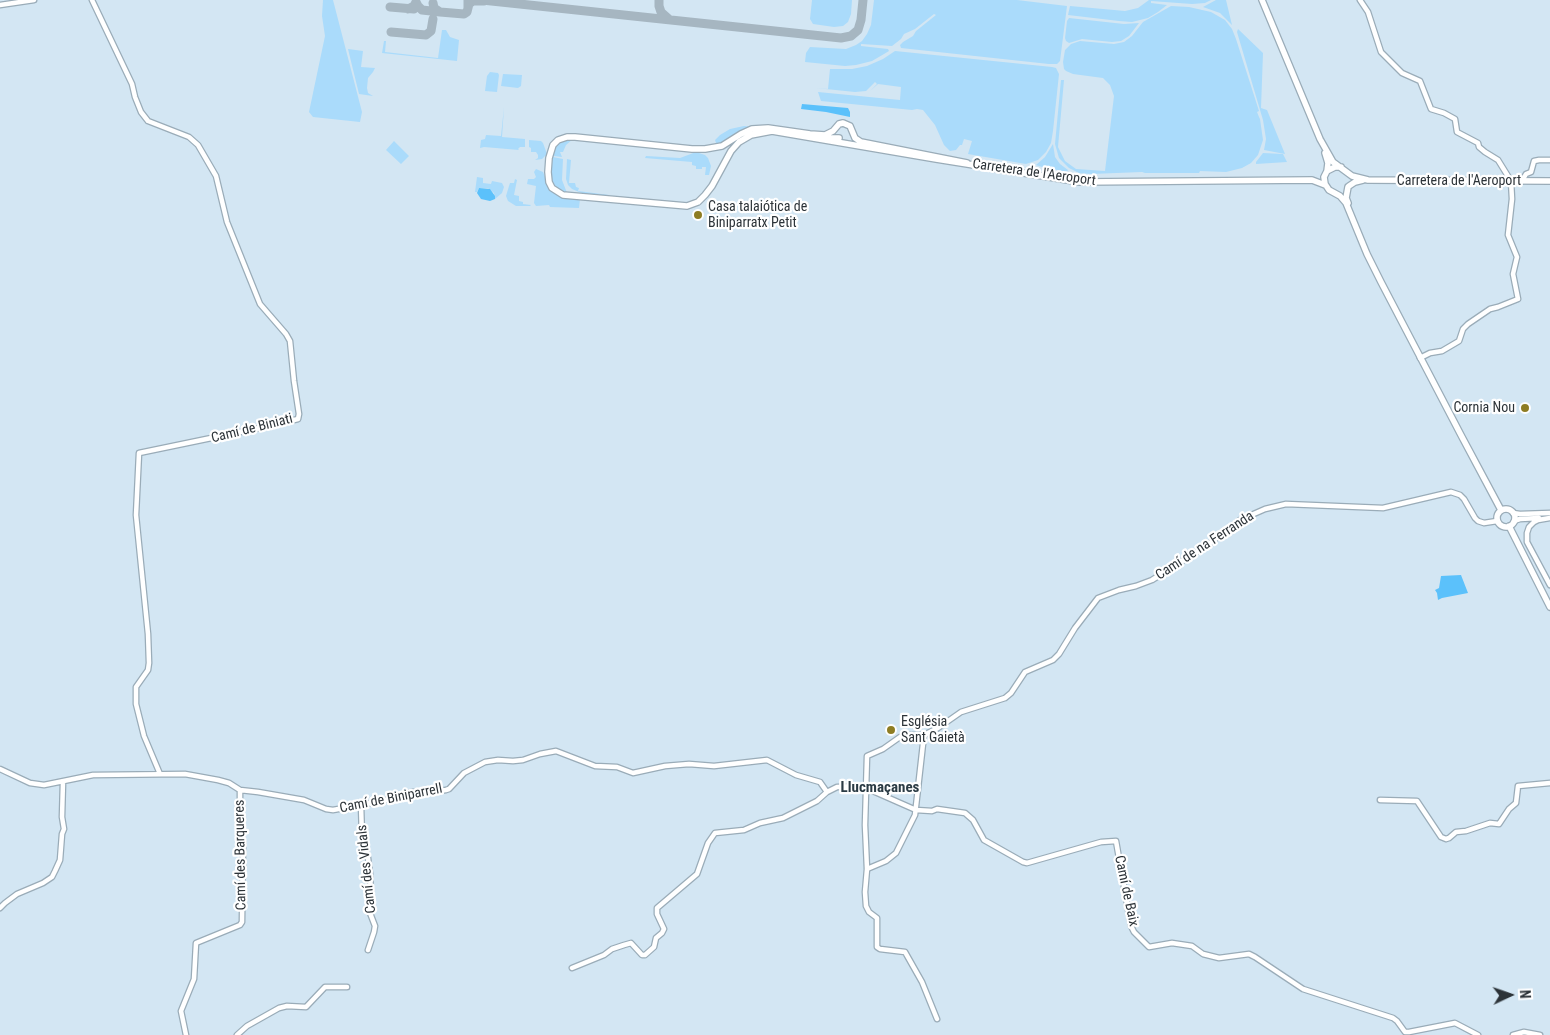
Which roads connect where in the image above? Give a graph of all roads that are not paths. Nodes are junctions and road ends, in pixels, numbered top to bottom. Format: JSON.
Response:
{"nodes":[{"id":1,"x":34,"y":0,"type":"edge"},
{"id":2,"x":92,"y":0,"type":"edge"},
{"id":3,"x":1262,"y":0,"type":"edge"},
{"id":4,"x":1360,"y":0,"type":"edge"},
{"id":5,"x":0,"y":6,"type":"edge"},
{"id":6,"x":836,"y":127,"type":"junction"},
{"id":7,"x":852,"y":131,"type":"junction"},
{"id":8,"x":809,"y":137,"type":"junction"},
{"id":9,"x":842,"y":139,"type":"junction"},
{"id":10,"x":1320,"y":139,"type":"junction"},
{"id":11,"x":890,"y":151,"type":"junction"},
{"id":12,"x":1550,"y":160,"type":"edge"},
{"id":13,"x":967,"y":163,"type":"junction"},
{"id":14,"x":1341,"y":167,"type":"junction"},
{"id":15,"x":1326,"y":172,"type":"junction"},
{"id":16,"x":1348,"y":172,"type":"junction"},
{"id":17,"x":1312,"y":180,"type":"junction"},
{"id":18,"x":1368,"y":180,"type":"junction"},
{"id":19,"x":1511,"y":181,"type":"junction"},
{"id":20,"x":1522,"y":181,"type":"junction"},
{"id":21,"x":1550,"y":181,"type":"edge"},
{"id":22,"x":1325,"y":185,"type":"junction"},
{"id":23,"x":1348,"y":187,"type":"junction"},
{"id":24,"x":1335,"y":193,"type":"junction"},
{"id":25,"x":1373,"y":265,"type":"junction"},
{"id":26,"x":1420,"y":358,"type":"junction"},
{"id":27,"x":1500,"y":507,"type":"junction"},
{"id":28,"x":1513,"y":513,"type":"junction"},
{"id":29,"x":1550,"y":516,"type":"edge"},
{"id":30,"x":1531,"y":518,"type":"junction"},
{"id":31,"x":1497,"y":521,"type":"junction"},
{"id":32,"x":1514,"y":521,"type":"junction"},
{"id":33,"x":1509,"y":526,"type":"junction"},
{"id":34,"x":1550,"y":585,"type":"edge"},
{"id":35,"x":1550,"y":606,"type":"edge"},
{"id":36,"x":924,"y":734,"type":"junction"},
{"id":37,"x":0,"y":769,"type":"edge"},
{"id":38,"x":160,"y":774,"type":"junction"},
{"id":39,"x":62,"y":782,"type":"junction"},
{"id":40,"x":1550,"y":783,"type":"edge"},
{"id":41,"x":866,"y":787,"type":"junction"},
{"id":42,"x":240,"y":790,"type":"junction"},
{"id":43,"x":827,"y":792,"type":"junction"},
{"id":44,"x":1380,"y":800,"type":"dead end"},
{"id":45,"x":360,"y":805,"type":"junction"},
{"id":46,"x":916,"y":810,"type":"junction"},
{"id":47,"x":867,"y":869,"type":"junction"},
{"id":48,"x":0,"y":908,"type":"edge"},
{"id":49,"x":368,"y":950,"type":"dead end"},
{"id":50,"x":572,"y":968,"type":"dead end"},
{"id":51,"x":347,"y":986,"type":"dead end"},
{"id":52,"x":937,"y":1019,"type":"dead end"},
{"id":53,"x":186,"y":1035,"type":"edge"},
{"id":54,"x":238,"y":1035,"type":"edge"},
{"id":55,"x":1478,"y":1035,"type":"edge"},
{"id":56,"x":1513,"y":1035,"type":"edge"},
{"id":57,"x":1540,"y":1035,"type":"edge"}],
"edges":[{"from":1,"to":5,"type":"street"},
{"from":2,"to":38,"type":"street","name":"Camí de Biniati"},
{"from":3,"to":10,"type":"main road"},
{"from":4,"to":19,"type":"street"},
{"from":6,"to":7,"type":"main road"},
{"from":6,"to":8,"type":"main road","name":"Carretera de l'Aeroport"},
{"from":6,"to":9,"type":"main road"},
{"from":7,"to":9,"type":"main road"},
{"from":7,"to":13,"type":"main road"},
{"from":8,"to":9,"type":"main road"},
{"from":8,"to":11,"type":"main road","name":"Carretera de l'Aeroport"},
{"from":9,"to":11,"type":"main road"},
{"from":10,"to":14,"type":"main road"},
{"from":10,"to":15,"type":"main road"},
{"from":11,"to":13,"type":"main road","name":"Carretera de l'Aeroport"},
{"from":12,"to":20,"type":"street"},
{"from":13,"to":17,"type":"main road","name":"Carretera de l'Aeroport"},
{"from":14,"to":15,"type":"main road"},
{"from":14,"to":16,"type":"main road"},
{"from":15,"to":17,"type":"main road","name":"Carretera de l'Aeroport"},
{"from":15,"to":22,"type":"main road"},
{"from":16,"to":18,"type":"main road"},
{"from":16,"to":23,"type":"main road"},
{"from":17,"to":22,"type":"main road","name":"Carretera de l'Aeroport"},
{"from":18,"to":19,"type":"main road","name":"Carretera de l'Aeroport"},
{"from":18,"to":23,"type":"main road"},
{"from":19,"to":20,"type":"main road","name":"Carretera de l'Aeroport"},
{"from":19,"to":26,"type":"street"},
{"from":20,"to":21,"type":"main road","name":"Carretera de l'Aeroport"},
{"from":22,"to":24,"type":"main road"},
{"from":23,"to":24,"type":"main road"},
{"from":23,"to":25,"type":"main road"},
{"from":24,"to":25,"type":"main road"},
{"from":25,"to":26,"type":"main road"},
{"from":26,"to":27,"type":"main road"},
{"from":27,"to":28,"type":"main road"},
{"from":27,"to":31,"type":"main road"},
{"from":28,"to":30,"type":"street"},
{"from":28,"to":32,"type":"main road"},
{"from":29,"to":30,"type":"street"},
{"from":29,"to":30,"type":"street"},
{"from":29,"to":30,"type":"street"},
{"from":30,"to":32,"type":"street"},
{"from":30,"to":34,"type":"street"},
{"from":31,"to":33,"type":"main road"},
{"from":31,"to":36,"type":"street","name":"Camí de na Ferranda"},
{"from":32,"to":33,"type":"main road"},
{"from":33,"to":35,"type":"main road"},
{"from":36,"to":41,"type":"street"},
{"from":36,"to":46,"type":"street"},
{"from":37,"to":39,"type":"street","name":"Camí de Biniparrell"},
{"from":38,"to":39,"type":"street","name":"Camí de Biniparrell"},
{"from":38,"to":42,"type":"street","name":"Camí de Biniparrell"},
{"from":39,"to":48,"type":"street"},
{"from":40,"to":44,"type":"street"},
{"from":41,"to":43,"type":"street"},
{"from":41,"to":46,"type":"street"},
{"from":41,"to":47,"type":"street"},
{"from":42,"to":45,"type":"street","name":"Camí de Biniparrell"},
{"from":42,"to":53,"type":"street","name":"Camí des Barqueres"},
{"from":43,"to":45,"type":"street","name":"Camí de Biniparrell"},
{"from":43,"to":50,"type":"street"},
{"from":45,"to":49,"type":"street","name":"Camí des Vidals"},
{"from":46,"to":47,"type":"street"},
{"from":46,"to":55,"type":"street","name":"Camí de Baix"},
{"from":47,"to":52,"type":"street"},
{"from":51,"to":54,"type":"street"},
{"from":56,"to":57,"type":"street"}]}
